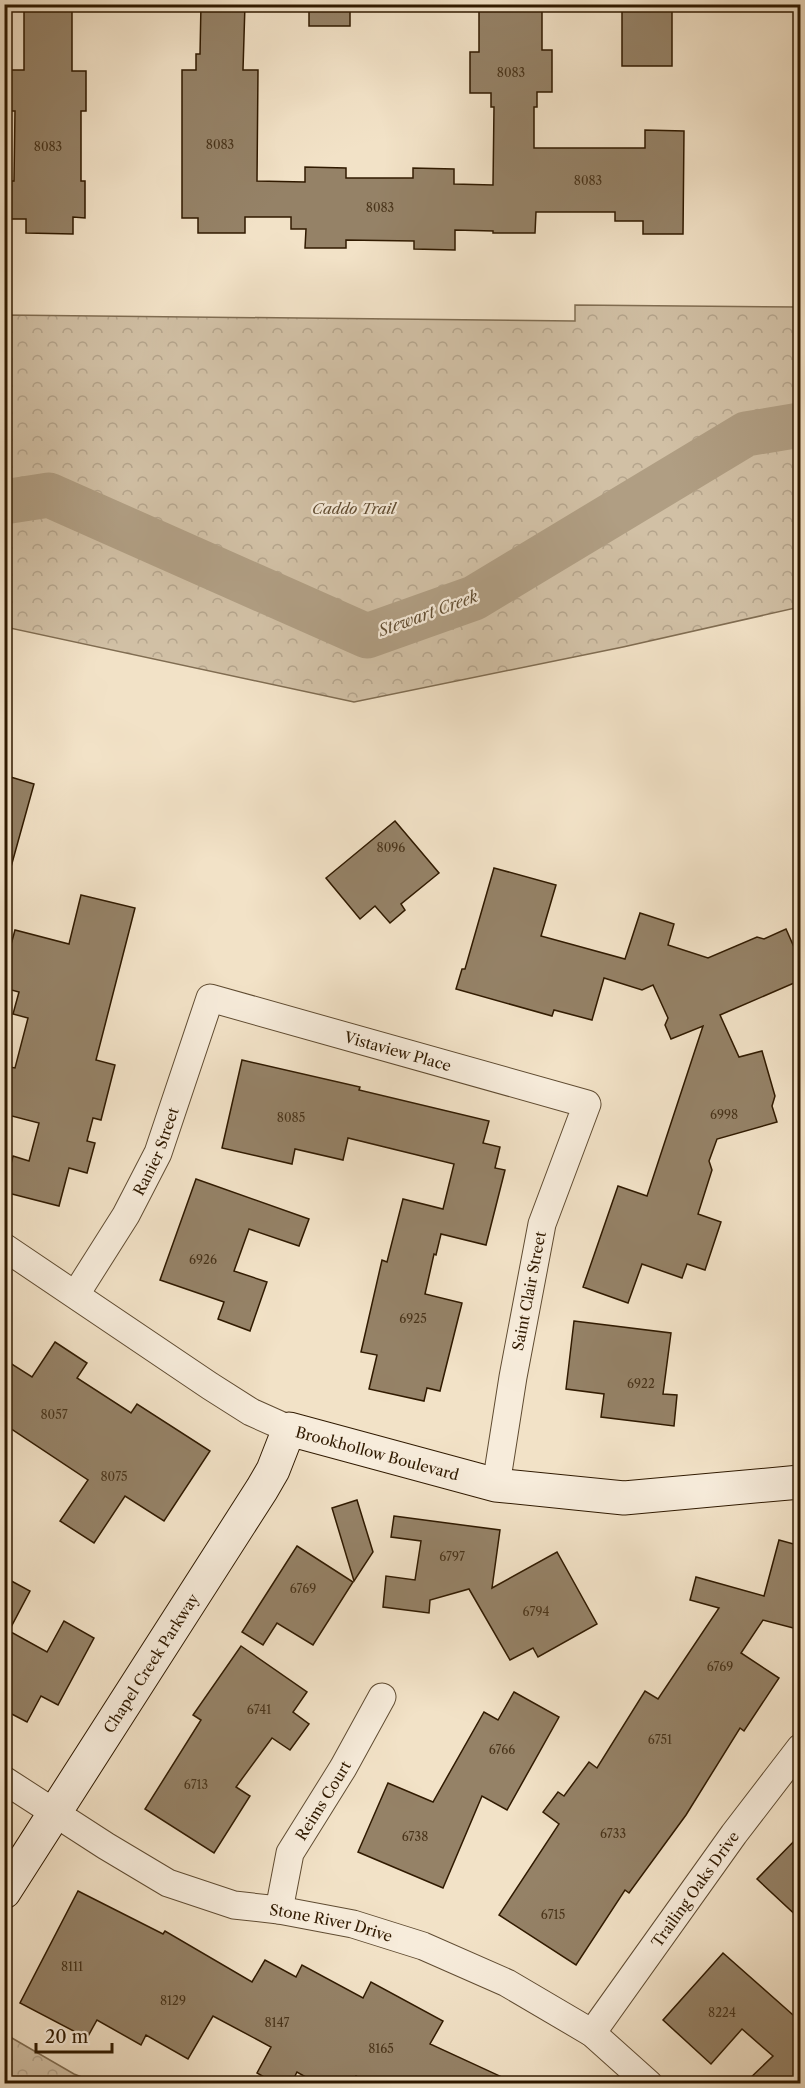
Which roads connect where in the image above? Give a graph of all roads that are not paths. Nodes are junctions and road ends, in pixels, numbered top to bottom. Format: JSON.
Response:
{"nodes":[{"id":1,"x":210,"y":998,"type":"joint"},
{"id":2,"x":587,"y":1104,"type":"joint"},
{"id":3,"x":4,"y":1247,"type":"edge"},
{"id":4,"x":76,"y":1294,"type":"junction"},
{"id":5,"x":289,"y":1429,"type":"junction"},
{"id":6,"x":801,"y":1482,"type":"edge"},
{"id":7,"x":496,"y":1485,"type":"junction"},
{"id":8,"x":382,"y":1697,"type":"dead end"},
{"id":9,"x":801,"y":1749,"type":"edge"},
{"id":10,"x":4,"y":1780,"type":"edge"},
{"id":11,"x":57,"y":1813,"type":"junction"},
{"id":12,"x":4,"y":1892,"type":"edge"},
{"id":13,"x":279,"y":1910,"type":"junction"},
{"id":14,"x":592,"y":2033,"type":"junction"},
{"id":15,"x":649,"y":2084,"type":"edge"}],
"edges":[{"from":1,"to":2,"type":"street","name":"Vistaview Place"},
{"from":1,"to":4,"type":"street","name":"Ranier Street"},
{"from":2,"to":7,"type":"street","name":"Saint Clair Street"},
{"from":3,"to":4,"type":"street","name":"Brookhollow Boulevard"},
{"from":4,"to":5,"type":"street","name":"Brookhollow Boulevard"},
{"from":5,"to":7,"type":"street","name":"Brookhollow Boulevard"},
{"from":5,"to":11,"type":"street","name":"Chapel Creek Parkway"},
{"from":6,"to":7,"type":"street","name":"Brookhollow Boulevard"},
{"from":8,"to":13,"type":"street","name":"Reims Court"},
{"from":9,"to":14,"type":"street","name":"Trailing Oaks Drive"},
{"from":10,"to":11,"type":"street","name":"Stone River Drive"},
{"from":11,"to":12,"type":"street","name":"Chapel Creek Parkway"},
{"from":11,"to":13,"type":"street","name":"Stone River Drive"},
{"from":13,"to":14,"type":"street","name":"Stone River Drive"},
{"from":14,"to":15,"type":"street","name":"Stone River Drive"}]}
